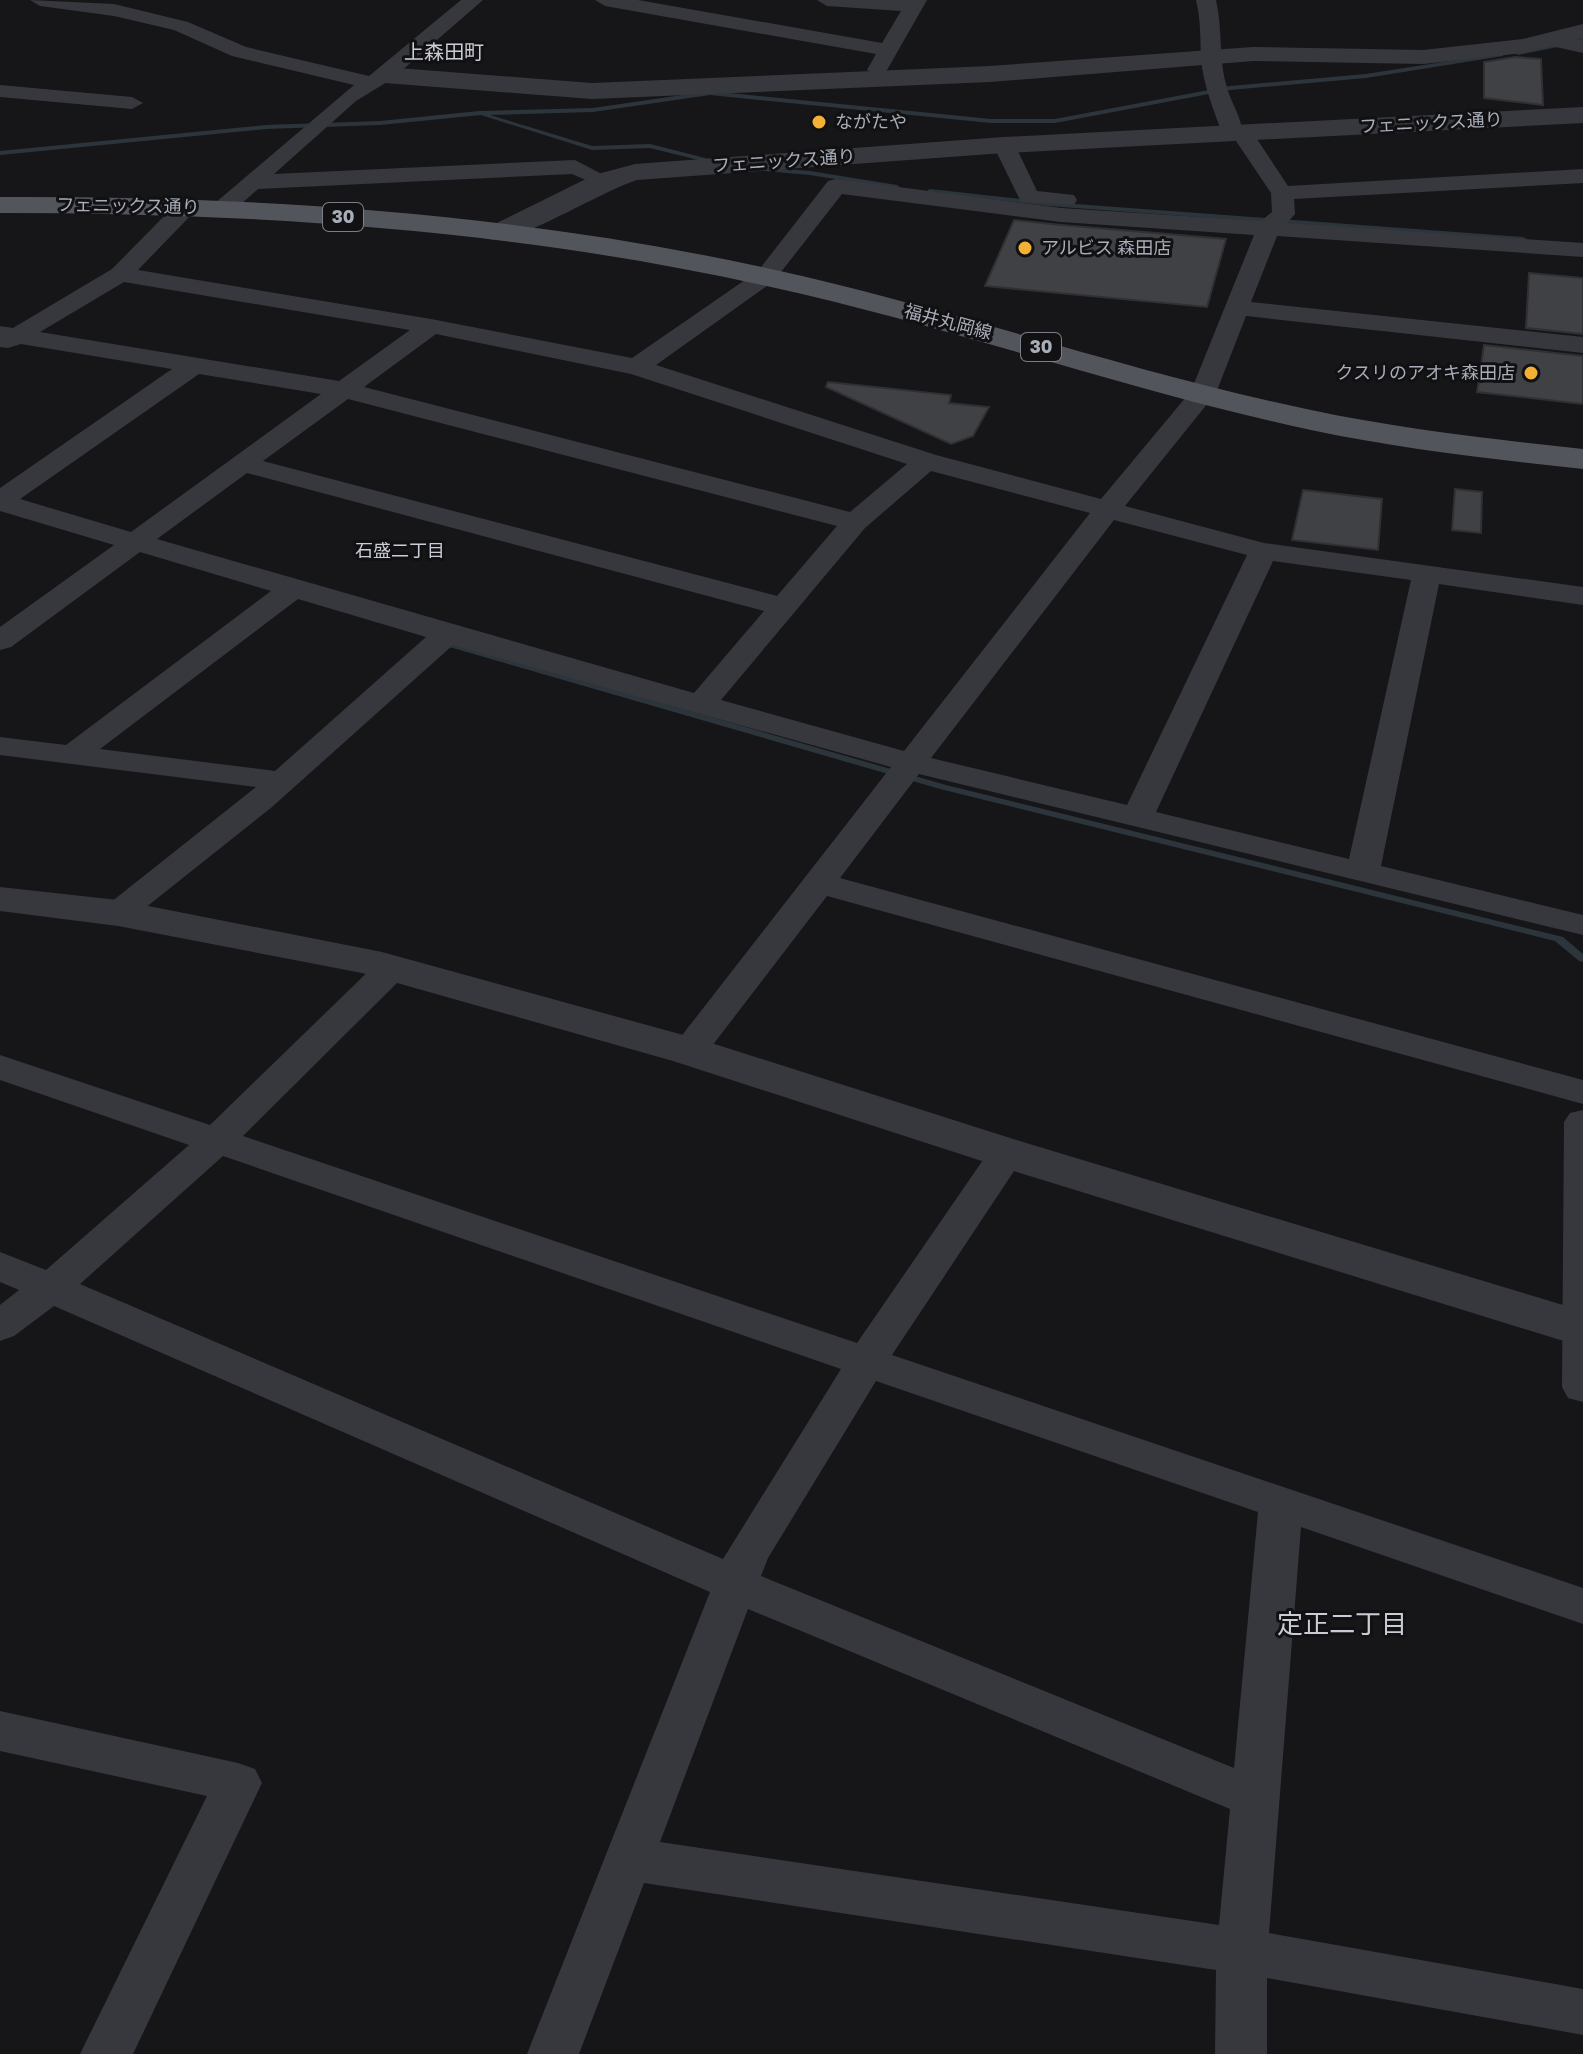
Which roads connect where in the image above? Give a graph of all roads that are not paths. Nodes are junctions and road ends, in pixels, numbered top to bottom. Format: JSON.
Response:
{"nodes":[{"id":1,"x":40,"y":0,"type":"edge"},
{"id":2,"x":473,"y":0,"type":"edge"},
{"id":3,"x":605,"y":0,"type":"edge"},
{"id":4,"x":680,"y":0,"type":"edge"},
{"id":5,"x":827,"y":0,"type":"edge"},
{"id":6,"x":1206,"y":0,"type":"edge"},
{"id":7,"x":915,"y":3,"type":"edge"},
{"id":8,"x":662,"y":11,"type":"junction"},
{"id":9,"x":1583,"y":31,"type":"edge"},
{"id":10,"x":1549,"y":40,"type":"junction"},
{"id":11,"x":1583,"y":47,"type":"edge"},
{"id":12,"x":888,"y":50,"type":"junction"},
{"id":13,"x":1211,"y":56,"type":"junction"},
{"id":14,"x":379,"y":79,"type":"junction"},
{"id":15,"x":872,"y":79,"type":"junction"},
{"id":16,"x":0,"y":91,"type":"edge"},
{"id":17,"x":132,"y":103,"type":"dead end"},
{"id":18,"x":1583,"y":115,"type":"edge"},
{"id":19,"x":1240,"y":137,"type":"junction"},
{"id":20,"x":1004,"y":145,"type":"junction"},
{"id":21,"x":1583,"y":176,"type":"edge"},
{"id":22,"x":604,"y":181,"type":"junction"},
{"id":23,"x":254,"y":182,"type":"junction"},
{"id":24,"x":0,"y":205,"type":"edge"},
{"id":25,"x":187,"y":206,"type":"junction"},
{"id":26,"x":223,"y":208,"type":"junction"},
{"id":27,"x":1277,"y":216,"type":"junction"},
{"id":28,"x":499,"y":233,"type":"junction"},
{"id":29,"x":1583,"y":235,"type":"edge"},
{"id":30,"x":1583,"y":250,"type":"edge"},
{"id":31,"x":120,"y":274,"type":"junction"},
{"id":32,"x":766,"y":276,"type":"junction"},
{"id":33,"x":1237,"y":308,"type":"junction"},
{"id":34,"x":431,"y":326,"type":"junction"},
{"id":35,"x":6,"y":338,"type":"edge"},
{"id":36,"x":1583,"y":345,"type":"edge"},
{"id":37,"x":196,"y":364,"type":"junction"},
{"id":38,"x":637,"y":367,"type":"junction"},
{"id":39,"x":345,"y":390,"type":"junction"},
{"id":40,"x":1203,"y":393,"type":"junction"},
{"id":41,"x":1583,"y":459,"type":"edge"},
{"id":42,"x":926,"y":461,"type":"junction"},
{"id":43,"x":242,"y":464,"type":"junction"},
{"id":44,"x":0,"y":501,"type":"edge"},
{"id":45,"x":1105,"y":512,"type":"junction"},
{"id":46,"x":855,"y":522,"type":"junction"},
{"id":47,"x":133,"y":542,"type":"junction"},
{"id":48,"x":1263,"y":551,"type":"junction"},
{"id":49,"x":1426,"y":576,"type":"junction"},
{"id":50,"x":293,"y":589,"type":"junction"},
{"id":51,"x":1583,"y":596,"type":"edge"},
{"id":52,"x":783,"y":607,"type":"junction"},
{"id":53,"x":447,"y":634,"type":"junction"},
{"id":54,"x":0,"y":641,"type":"edge"},
{"id":55,"x":701,"y":704,"type":"junction"},
{"id":56,"x":0,"y":746,"type":"edge"},
{"id":57,"x":72,"y":755,"type":"junction"},
{"id":58,"x":911,"y":763,"type":"junction"},
{"id":59,"x":282,"y":781,"type":"junction"},
{"id":60,"x":1137,"y":818,"type":"junction"},
{"id":61,"x":1363,"y":872,"type":"junction"},
{"id":62,"x":819,"y":883,"type":"junction"},
{"id":63,"x":0,"y":899,"type":"edge"},
{"id":64,"x":118,"y":913,"type":"junction"},
{"id":65,"x":1583,"y":925,"type":"edge"},
{"id":66,"x":392,"y":968,"type":"junction"},
{"id":67,"x":689,"y":1051,"type":"junction"},
{"id":68,"x":0,"y":1067,"type":"edge"},
{"id":69,"x":1583,"y":1092,"type":"edge"},
{"id":70,"x":1583,"y":1122,"type":"edge"},
{"id":71,"x":219,"y":1140,"type":"junction"},
{"id":72,"x":1007,"y":1153,"type":"junction"},
{"id":73,"x":1582,"y":1174,"type":"edge"},
{"id":74,"x":0,"y":1266,"type":"edge"},
{"id":75,"x":50,"y":1289,"type":"junction"},
{"id":76,"x":0,"y":1326,"type":"edge"},
{"id":77,"x":1582,"y":1329,"type":"edge"},
{"id":78,"x":867,"y":1361,"type":"junction"},
{"id":79,"x":1583,"y":1387,"type":"edge"},
{"id":80,"x":1281,"y":1501,"type":"junction"},
{"id":81,"x":735,"y":1584,"type":"junction"},
{"id":82,"x":1583,"y":1606,"type":"edge"},
{"id":83,"x":0,"y":1731,"type":"edge"},
{"id":84,"x":1256,"y":1798,"type":"junction"},
{"id":85,"x":628,"y":1859,"type":"junction"},
{"id":86,"x":1242,"y":1951,"type":"junction"},
{"id":87,"x":1583,"y":2012,"type":"edge"},
{"id":88,"x":106,"y":2054,"type":"edge"},
{"id":89,"x":553,"y":2054,"type":"edge"},
{"id":90,"x":1241,"y":2054,"type":"edge"}],
"edges":[{"from":1,"to":14,"type":"street"},
{"from":2,"to":14,"type":"street"},
{"from":3,"to":8,"type":"street"},
{"from":4,"to":8,"type":"street"},
{"from":5,"to":7,"type":"street"},
{"from":6,"to":13,"type":"street"},
{"from":7,"to":12,"type":"street"},
{"from":8,"to":12,"type":"street"},
{"from":9,"to":10,"type":"street"},
{"from":10,"to":11,"type":"street"},
{"from":10,"to":13,"type":"street"},
{"from":12,"to":15,"type":"street"},
{"from":13,"to":15,"type":"street"},
{"from":13,"to":19,"type":"street"},
{"from":14,"to":15,"type":"street"},
{"from":14,"to":23,"type":"street"},
{"from":16,"to":17,"type":"street"},
{"from":18,"to":19,"type":"street","name":"フェニックス通り"},
{"from":19,"to":20,"type":"street","name":"フェニックス通り"},
{"from":19,"to":27,"type":"street"},
{"from":20,"to":22,"type":"street","name":"フェニックス通り"},
{"from":20,"to":27,"type":"street"},
{"from":21,"to":27,"type":"street"},
{"from":22,"to":23,"type":"street"},
{"from":22,"to":28,"type":"street","name":"フェニックス通り"},
{"from":23,"to":26,"type":"street"},
{"from":24,"to":25,"type":"main road","name":"フェニックス通り","number":"30"},
{"from":25,"to":26,"type":"main road","name":"フェニックス通り","number":"30"},
{"from":25,"to":31,"type":"street"},
{"from":26,"to":28,"type":"main road","name":"フェニックス通り","number":"30"},
{"from":27,"to":29,"type":"street"},
{"from":27,"to":30,"type":"street"},
{"from":27,"to":32,"type":"street"},
{"from":27,"to":33,"type":"street"},
{"from":28,"to":32,"type":"main road","name":"福井丸岡線","number":"30"},
{"from":31,"to":34,"type":"street"},
{"from":31,"to":35,"type":"street"},
{"from":32,"to":38,"type":"street"},
{"from":32,"to":40,"type":"main road","name":"福井丸岡線","number":"30"},
{"from":33,"to":36,"type":"street"},
{"from":33,"to":40,"type":"street"},
{"from":34,"to":38,"type":"street"},
{"from":34,"to":39,"type":"street"},
{"from":35,"to":37,"type":"street"},
{"from":37,"to":39,"type":"street"},
{"from":37,"to":44,"type":"street"},
{"from":38,"to":42,"type":"street"},
{"from":39,"to":43,"type":"street"},
{"from":39,"to":46,"type":"street"},
{"from":40,"to":41,"type":"main road","name":"福井丸岡線","number":"30"},
{"from":40,"to":45,"type":"street"},
{"from":42,"to":45,"type":"street"},
{"from":42,"to":46,"type":"street"},
{"from":43,"to":47,"type":"street"},
{"from":43,"to":52,"type":"street"},
{"from":44,"to":47,"type":"street"},
{"from":45,"to":48,"type":"street"},
{"from":45,"to":58,"type":"street"},
{"from":46,"to":52,"type":"street"},
{"from":47,"to":50,"type":"street"},
{"from":47,"to":54,"type":"street"},
{"from":48,"to":49,"type":"street"},
{"from":48,"to":60,"type":"street"},
{"from":49,"to":51,"type":"street"},
{"from":49,"to":61,"type":"street"},
{"from":50,"to":53,"type":"street"},
{"from":50,"to":57,"type":"street"},
{"from":52,"to":55,"type":"street"},
{"from":53,"to":55,"type":"street"},
{"from":53,"to":59,"type":"street"},
{"from":55,"to":58,"type":"street"},
{"from":56,"to":57,"type":"street"},
{"from":57,"to":59,"type":"street"},
{"from":58,"to":60,"type":"street"},
{"from":58,"to":62,"type":"street"},
{"from":59,"to":64,"type":"street"},
{"from":60,"to":61,"type":"street"},
{"from":61,"to":65,"type":"street"},
{"from":62,"to":67,"type":"street"},
{"from":62,"to":69,"type":"street"},
{"from":63,"to":64,"type":"street"},
{"from":64,"to":66,"type":"street"},
{"from":66,"to":67,"type":"street"},
{"from":66,"to":71,"type":"street"},
{"from":67,"to":72,"type":"street"},
{"from":68,"to":71,"type":"street"},
{"from":70,"to":73,"type":"street"},
{"from":71,"to":75,"type":"street"},
{"from":71,"to":78,"type":"street"},
{"from":72,"to":77,"type":"street"},
{"from":72,"to":78,"type":"street"},
{"from":73,"to":77,"type":"street"},
{"from":74,"to":75,"type":"street"},
{"from":75,"to":76,"type":"street"},
{"from":75,"to":81,"type":"street"},
{"from":77,"to":79,"type":"street"},
{"from":78,"to":80,"type":"street"},
{"from":78,"to":81,"type":"street"},
{"from":80,"to":82,"type":"street"},
{"from":80,"to":84,"type":"street"},
{"from":81,"to":84,"type":"street"},
{"from":81,"to":85,"type":"street"},
{"from":83,"to":88,"type":"street"},
{"from":84,"to":86,"type":"street"},
{"from":85,"to":86,"type":"street"},
{"from":85,"to":89,"type":"street"},
{"from":86,"to":87,"type":"street"},
{"from":86,"to":90,"type":"street"}]}
